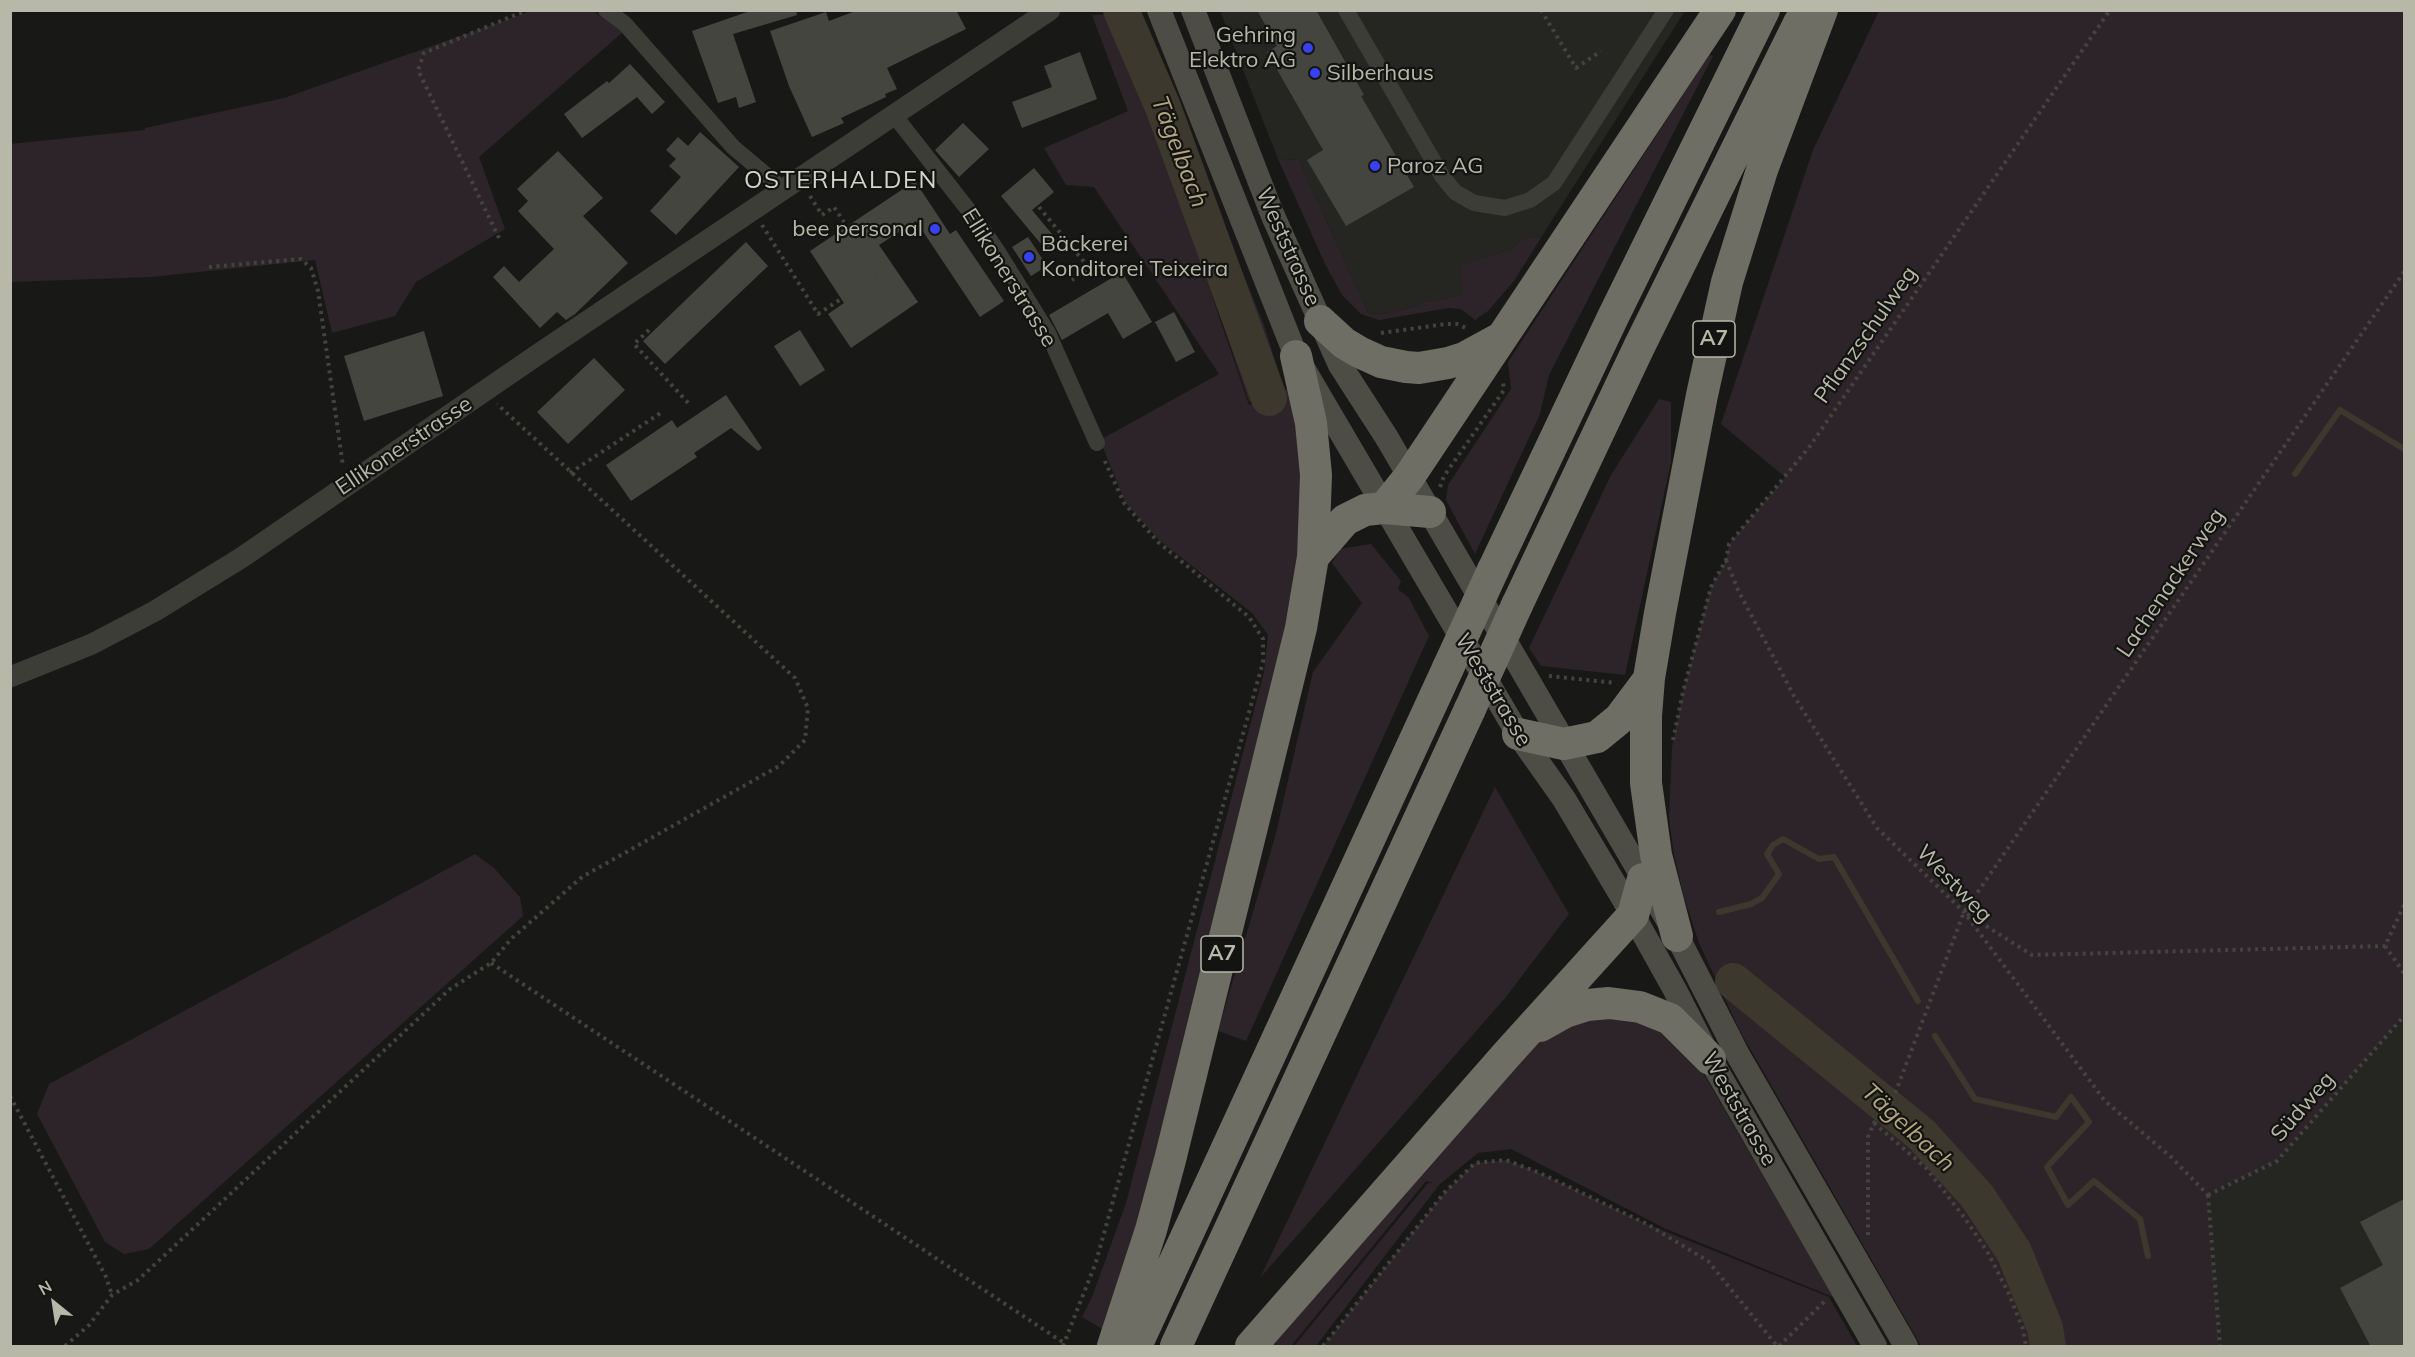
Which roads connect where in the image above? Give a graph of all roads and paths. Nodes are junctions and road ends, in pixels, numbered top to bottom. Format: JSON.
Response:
{"nodes":[{"id":1,"x":527,"y":10,"type":"edge"},
{"id":2,"x":606,"y":10,"type":"edge"},
{"id":3,"x":1050,"y":10,"type":"edge"},
{"id":4,"x":1159,"y":10,"type":"edge"},
{"id":5,"x":1193,"y":10,"type":"edge"},
{"id":6,"x":1346,"y":10,"type":"edge"},
{"id":7,"x":1541,"y":10,"type":"edge"},
{"id":8,"x":1666,"y":10,"type":"edge"},
{"id":9,"x":1720,"y":10,"type":"edge"},
{"id":10,"x":1764,"y":10,"type":"edge"},
{"id":11,"x":1805,"y":10,"type":"edge"},
{"id":12,"x":1822,"y":10,"type":"edge"},
{"id":13,"x":2110,"y":10,"type":"edge"},
{"id":14,"x":1601,"y":51,"type":"dead end"},
{"id":15,"x":898,"y":120,"type":"junction"},
{"id":16,"x":813,"y":170,"type":"junction"},
{"id":17,"x":784,"y":190,"type":"junction"},
{"id":18,"x":1039,"y":207,"type":"dead end"},
{"id":19,"x":753,"y":210,"type":"junction"},
{"id":20,"x":844,"y":222,"type":"dead end"},
{"id":21,"x":499,"y":238,"type":"dead end"},
{"id":22,"x":209,"y":267,"type":"dead end"},
{"id":23,"x":887,"y":269,"type":"dead end"},
{"id":24,"x":2404,"y":272,"type":"edge"},
{"id":25,"x":1072,"y":280,"type":"dead end"},
{"id":26,"x":1320,"y":321,"type":"junction"},
{"id":27,"x":649,"y":330,"type":"dead end"},
{"id":28,"x":1378,"y":333,"type":"dead end"},
{"id":29,"x":1485,"y":334,"type":"junction"},
{"id":30,"x":1296,"y":356,"type":"junction"},
{"id":31,"x":485,"y":392,"type":"junction"},
{"id":32,"x":691,"y":406,"type":"dead end"},
{"id":33,"x":662,"y":412,"type":"dead end"},
{"id":34,"x":1097,"y":443,"type":"joint"},
{"id":35,"x":570,"y":473,"type":"junction"},
{"id":36,"x":1409,"y":477,"type":"junction"},
{"id":37,"x":345,"y":485,"type":"junction"},
{"id":38,"x":1384,"y":508,"type":"junction"},
{"id":39,"x":1430,"y":512,"type":"junction"},
{"id":40,"x":1312,"y":557,"type":"junction"},
{"id":41,"x":1726,"y":560,"type":"junction"},
{"id":42,"x":10,"y":677,"type":"edge"},
{"id":43,"x":1649,"y":678,"type":"junction"},
{"id":44,"x":1677,"y":692,"type":"dead end"},
{"id":45,"x":1518,"y":734,"type":"junction"},
{"id":46,"x":1564,"y":744,"type":"junction"},
{"id":47,"x":1643,"y":879,"type":"junction"},
{"id":48,"x":2404,"y":905,"type":"edge"},
{"id":49,"x":1964,"y":912,"type":"junction"},
{"id":50,"x":1633,"y":915,"type":"junction"},
{"id":51,"x":1677,"y":936,"type":"junction"},
{"id":52,"x":2385,"y":946,"type":"junction"},
{"id":53,"x":491,"y":963,"type":"junction"},
{"id":54,"x":2404,"y":972,"type":"edge"},
{"id":55,"x":2404,"y":1016,"type":"edge"},
{"id":56,"x":1508,"y":1053,"type":"junction"},
{"id":57,"x":1710,"y":1059,"type":"junction"},
{"id":58,"x":10,"y":1096,"type":"edge"},
{"id":59,"x":1874,"y":1123,"type":"junction"},
{"id":60,"x":2208,"y":1195,"type":"junction"},
{"id":61,"x":1868,"y":1246,"type":"dead end"},
{"id":62,"x":112,"y":1295,"type":"junction"},
{"id":63,"x":1829,"y":1297,"type":"dead end"},
{"id":64,"x":1328,"y":1344,"type":"edge"},
{"id":65,"x":1064,"y":1345,"type":"edge"},
{"id":66,"x":65,"y":1347,"type":"edge"},
{"id":67,"x":1113,"y":1347,"type":"edge"},
{"id":68,"x":1136,"y":1347,"type":"edge"},
{"id":69,"x":1176,"y":1347,"type":"edge"},
{"id":70,"x":1251,"y":1347,"type":"edge"},
{"id":71,"x":1323,"y":1347,"type":"edge"},
{"id":72,"x":1778,"y":1347,"type":"edge"},
{"id":73,"x":1875,"y":1347,"type":"edge"},
{"id":74,"x":1906,"y":1347,"type":"edge"},
{"id":75,"x":2026,"y":1347,"type":"edge"},
{"id":76,"x":2220,"y":1347,"type":"edge"}],
"edges":[{"from":1,"to":21,"type":"path"},
{"from":2,"to":17,"type":"street"},
{"from":3,"to":15,"type":"street","name":"Ellikonerstrasse"},
{"from":4,"to":30,"type":"main road","name":"Weststrasse"},
{"from":5,"to":26,"type":"main road","name":"Weststrasse"},
{"from":6,"to":8,"type":"street"},
{"from":7,"to":14,"type":"path"},
{"from":9,"to":29,"type":"highway"},
{"from":10,"to":68,"type":"highway","bridge":true},
{"from":11,"to":69,"type":"highway","bridge":true},
{"from":12,"to":43,"type":"highway","number":"A7"},
{"from":13,"to":41,"type":"path","name":"Pflanzschulweg"},
{"from":15,"to":16,"type":"street","name":"Ellikonerstrasse"},
{"from":15,"to":34,"type":"street","name":"Ellikonerstrasse"},
{"from":16,"to":17,"type":"street","name":"Ellikonerstrasse"},
{"from":16,"to":20,"type":"path"},
{"from":17,"to":19,"type":"street","name":"Ellikonerstrasse"},
{"from":18,"to":25,"type":"path"},
{"from":19,"to":23,"type":"path"},
{"from":19,"to":31,"type":"street","name":"Ellikonerstrasse"},
{"from":22,"to":37,"type":"path"},
{"from":24,"to":49,"type":"path","name":"Lachenackerweg"},
{"from":26,"to":29,"type":"highway"},
{"from":26,"to":36,"type":"main road","name":"Weststrasse"},
{"from":27,"to":32,"type":"path"},
{"from":28,"to":29,"type":"path"},
{"from":29,"to":36,"type":"highway"},
{"from":30,"to":38,"type":"main road","name":"Weststrasse"},
{"from":30,"to":40,"type":"highway","number":"A7"},
{"from":31,"to":35,"type":"path"},
{"from":31,"to":37,"type":"street","name":"Ellikonerstrasse"},
{"from":33,"to":35,"type":"path"},
{"from":34,"to":65,"type":"path"},
{"from":35,"to":53,"type":"path"},
{"from":36,"to":38,"type":"highway"},
{"from":36,"to":39,"type":"main road","name":"Weststrasse"},
{"from":37,"to":42,"type":"street","name":"Ellikonerstrasse"},
{"from":38,"to":39,"type":"highway"},
{"from":38,"to":40,"type":"highway"},
{"from":38,"to":45,"type":"main road","name":"Weststrasse"},
{"from":39,"to":46,"type":"main road","name":"Weststrasse"},
{"from":40,"to":67,"type":"highway","number":"A7"},
{"from":41,"to":44,"type":"path","name":"Pflanzschulweg"},
{"from":41,"to":49,"type":"path","name":"Westweg"},
{"from":43,"to":46,"type":"highway","number":"A7"},
{"from":43,"to":51,"type":"highway","number":"A7"},
{"from":45,"to":46,"type":"highway","number":"A7"},
{"from":45,"to":50,"type":"main road","name":"Weststrasse"},
{"from":46,"to":47,"type":"main road","name":"Weststrasse"},
{"from":47,"to":50,"type":"highway"},
{"from":47,"to":51,"type":"main road","name":"Weststrasse"},
{"from":48,"to":52,"type":"path"},
{"from":49,"to":52,"type":"path"},
{"from":49,"to":59,"type":"path","name":"Lachenackerweg"},
{"from":49,"to":60,"type":"path","name":"Westweg"},
{"from":50,"to":56,"type":"highway"},
{"from":50,"to":57,"type":"main road","name":"Weststrasse"},
{"from":51,"to":74,"type":"main road","name":"Weststrasse"},
{"from":52,"to":54,"type":"path"},
{"from":53,"to":62,"type":"path"},
{"from":53,"to":65,"type":"path"},
{"from":55,"to":60,"type":"path","name":"Südweg"},
{"from":56,"to":57,"type":"highway"},
{"from":56,"to":70,"type":"highway"},
{"from":57,"to":73,"type":"main road","name":"Weststrasse"},
{"from":58,"to":62,"type":"path"},
{"from":59,"to":61,"type":"path"},
{"from":59,"to":75,"type":"path"},
{"from":60,"to":76,"type":"path"},
{"from":62,"to":66,"type":"path"},
{"from":63,"to":72,"type":"path"},
{"from":64,"to":71,"type":"path"},
{"from":64,"to":72,"type":"path"}]}
